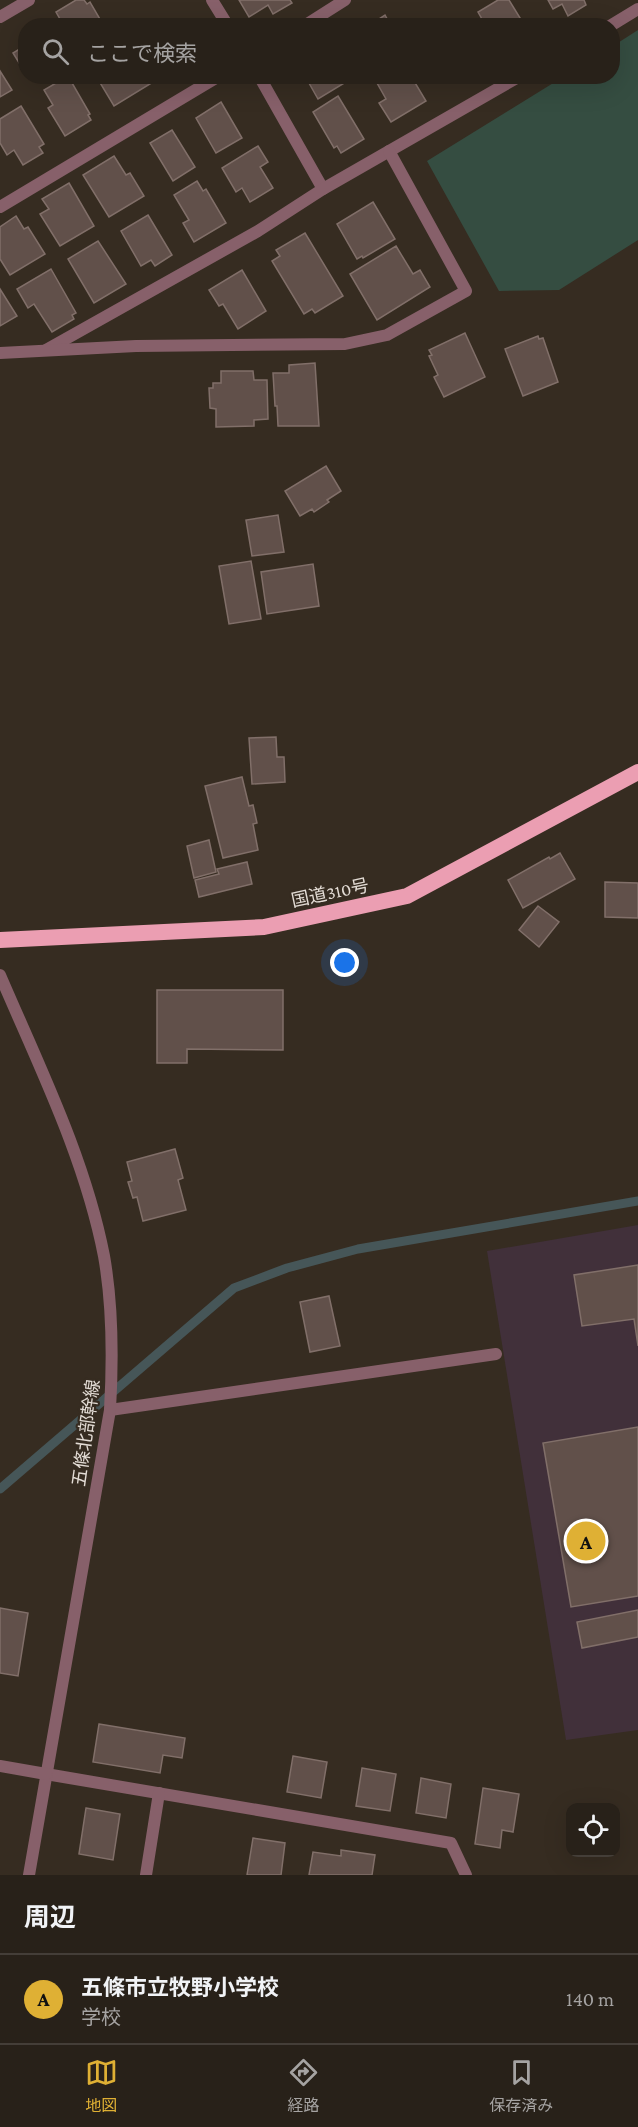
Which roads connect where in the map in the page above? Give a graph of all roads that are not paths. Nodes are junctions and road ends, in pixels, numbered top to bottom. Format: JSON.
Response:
{"nodes":[{"id":1,"x":30,"y":0,"type":"edge"},
{"id":2,"x":213,"y":0,"type":"edge"},
{"id":3,"x":345,"y":0,"type":"edge"},
{"id":4,"x":638,"y":9,"type":"edge"},
{"id":5,"x":0,"y":17,"type":"edge"},
{"id":6,"x":223,"y":18,"type":"edge"},
{"id":7,"x":317,"y":18,"type":"edge"},
{"id":8,"x":620,"y":20,"type":"edge"},
{"id":9,"x":206,"y":84,"type":"edge"},
{"id":10,"x":264,"y":84,"type":"edge"},
{"id":11,"x":506,"y":84,"type":"edge"},
{"id":12,"x":389,"y":151,"type":"junction"},
{"id":13,"x":323,"y":189,"type":"junction"},
{"id":14,"x":0,"y":207,"type":"edge"},
{"id":15,"x":42,"y":352,"type":"junction"},
{"id":16,"x":0,"y":353,"type":"edge"},
{"id":17,"x":638,"y":772,"type":"edge"},
{"id":18,"x":0,"y":940,"type":"edge"},
{"id":19,"x":0,"y":975,"type":"edge"},
{"id":20,"x":496,"y":1354,"type":"dead end"},
{"id":21,"x":110,"y":1410,"type":"junction"},
{"id":22,"x":0,"y":1766,"type":"edge"},
{"id":23,"x":46,"y":1774,"type":"junction"},
{"id":24,"x":159,"y":1793,"type":"junction"},
{"id":25,"x":29,"y":1875,"type":"edge"},
{"id":26,"x":146,"y":1875,"type":"edge"},
{"id":27,"x":466,"y":1875,"type":"edge"}],
"edges":[{"from":1,"to":5,"type":"street"},
{"from":2,"to":6,"type":"street"},
{"from":3,"to":7,"type":"street"},
{"from":4,"to":8,"type":"street"},
{"from":9,"to":14,"type":"street"},
{"from":10,"to":13,"type":"street"},
{"from":11,"to":12,"type":"street"},
{"from":12,"to":13,"type":"street"},
{"from":12,"to":15,"type":"street"},
{"from":13,"to":15,"type":"street"},
{"from":15,"to":16,"type":"street"},
{"from":17,"to":18,"type":"highway","name":"国道310号"},
{"from":19,"to":21,"type":"street","name":"五條北部幹線"},
{"from":20,"to":21,"type":"street"},
{"from":21,"to":23,"type":"street","name":"五條北部幹線"},
{"from":22,"to":23,"type":"street"},
{"from":23,"to":24,"type":"street"},
{"from":23,"to":25,"type":"street","name":"五條北部幹線"},
{"from":24,"to":26,"type":"street"},
{"from":24,"to":27,"type":"street"}]}
